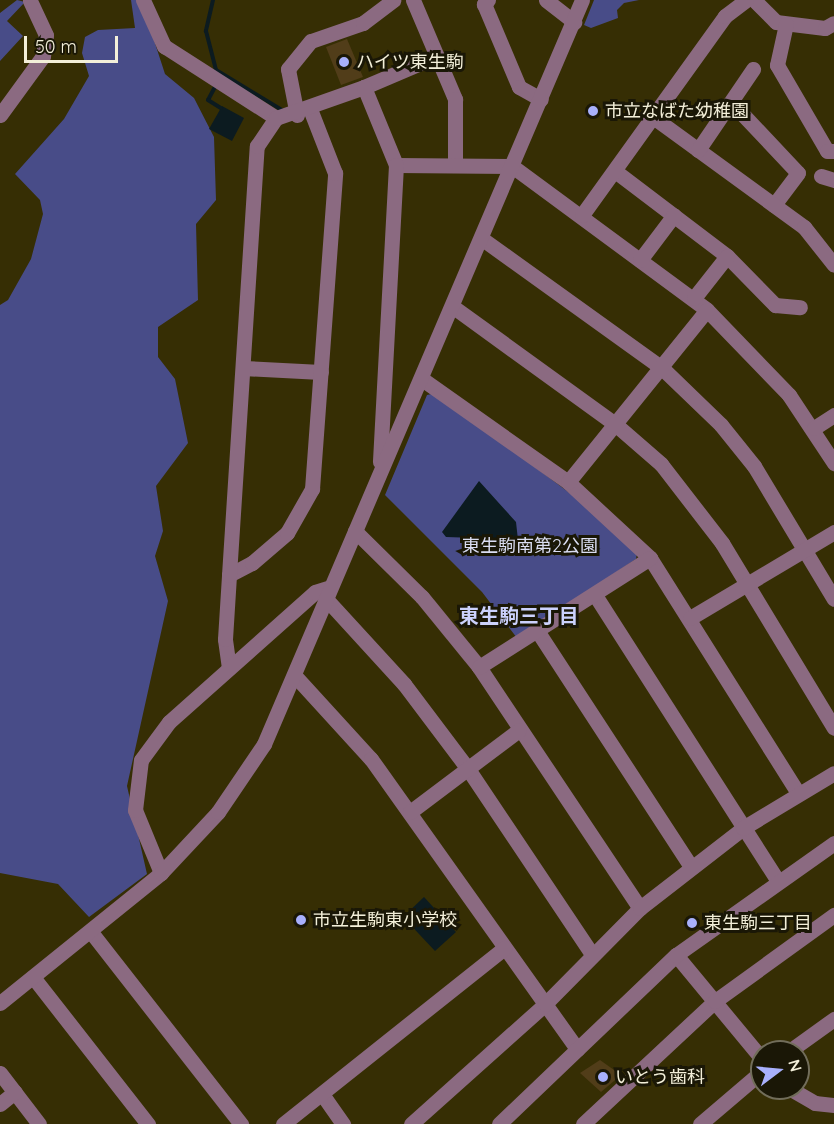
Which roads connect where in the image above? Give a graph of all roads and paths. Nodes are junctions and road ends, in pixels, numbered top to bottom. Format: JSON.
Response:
{"nodes":[{"id":1,"x":30,"y":0,"type":"edge"},
{"id":2,"x":143,"y":0,"type":"edge"},
{"id":3,"x":393,"y":0,"type":"edge"},
{"id":4,"x":413,"y":0,"type":"edge"},
{"id":5,"x":488,"y":0,"type":"edge"},
{"id":6,"x":546,"y":0,"type":"edge"},
{"id":7,"x":582,"y":0,"type":"edge"},
{"id":8,"x":746,"y":0,"type":"edge"},
{"id":9,"x":754,"y":0,"type":"edge"},
{"id":10,"x":574,"y":22,"type":"junction"},
{"id":11,"x":834,"y":23,"type":"edge"},
{"id":12,"x":786,"y":24,"type":"junction"},
{"id":13,"x":437,"y":56,"type":"junction"},
{"id":14,"x":753,"y":69,"type":"dead end"},
{"id":15,"x":364,"y":87,"type":"junction"},
{"id":16,"x":541,"y":99,"type":"junction"},
{"id":17,"x":732,"y":103,"type":"junction"},
{"id":18,"x":304,"y":112,"type":"junction"},
{"id":19,"x":0,"y":115,"type":"edge"},
{"id":20,"x":653,"y":117,"type":"junction"},
{"id":21,"x":276,"y":118,"type":"junction"},
{"id":22,"x":698,"y":150,"type":"junction"},
{"id":23,"x":834,"y":151,"type":"edge"},
{"id":24,"x":455,"y":164,"type":"junction"},
{"id":25,"x":396,"y":165,"type":"junction"},
{"id":26,"x":512,"y":166,"type":"junction"},
{"id":27,"x":615,"y":171,"type":"junction"},
{"id":28,"x":774,"y":205,"type":"junction"},
{"id":29,"x":582,"y":215,"type":"junction"},
{"id":30,"x":674,"y":215,"type":"junction"},
{"id":31,"x":481,"y":238,"type":"junction"},
{"id":32,"x":727,"y":256,"type":"junction"},
{"id":33,"x":640,"y":260,"type":"junction"},
{"id":34,"x":834,"y":265,"type":"edge"},
{"id":35,"x":694,"y":298,"type":"junction"},
{"id":36,"x":452,"y":306,"type":"junction"},
{"id":37,"x":800,"y":308,"type":"dead end"},
{"id":38,"x":707,"y":309,"type":"junction"},
{"id":39,"x":243,"y":368,"type":"junction"},
{"id":40,"x":662,"y":368,"type":"junction"},
{"id":41,"x":321,"y":372,"type":"junction"},
{"id":42,"x":422,"y":379,"type":"junction"},
{"id":43,"x":834,"y":415,"type":"edge"},
{"id":44,"x":615,"y":424,"type":"junction"},
{"id":45,"x":814,"y":428,"type":"junction"},
{"id":46,"x":834,"y":463,"type":"edge"},
{"id":47,"x":379,"y":474,"type":"junction"},
{"id":48,"x":568,"y":482,"type":"junction"},
{"id":49,"x":355,"y":531,"type":"junction"},
{"id":50,"x":834,"y":532,"type":"edge"},
{"id":51,"x":806,"y":550,"type":"junction"},
{"id":52,"x":650,"y":558,"type":"junction"},
{"id":53,"x":229,"y":575,"type":"junction"},
{"id":54,"x":748,"y":583,"type":"junction"},
{"id":55,"x":329,"y":594,"type":"junction"},
{"id":56,"x":596,"y":595,"type":"junction"},
{"id":57,"x":834,"y":599,"type":"edge"},
{"id":58,"x":690,"y":618,"type":"junction"},
{"id":59,"x":538,"y":632,"type":"junction"},
{"id":60,"x":479,"y":667,"type":"junction"},
{"id":61,"x":229,"y":668,"type":"junction"},
{"id":62,"x":296,"y":677,"type":"junction"},
{"id":63,"x":834,"y":728,"type":"edge"},
{"id":64,"x":519,"y":730,"type":"junction"},
{"id":65,"x":468,"y":769,"type":"junction"},
{"id":66,"x":834,"y":773,"type":"edge"},
{"id":67,"x":798,"y":793,"type":"junction"},
{"id":68,"x":410,"y":812,"type":"junction"},
{"id":69,"x":742,"y":828,"type":"junction"},
{"id":70,"x":834,"y":843,"type":"edge"},
{"id":71,"x":691,"y":867,"type":"junction"},
{"id":72,"x":161,"y":873,"type":"junction"},
{"id":73,"x":777,"y":880,"type":"junction"},
{"id":74,"x":640,"y":908,"type":"junction"},
{"id":75,"x":834,"y":915,"type":"edge"},
{"id":76,"x":91,"y":932,"type":"junction"},
{"id":77,"x":504,"y":948,"type":"junction"},
{"id":78,"x":592,"y":954,"type":"junction"},
{"id":79,"x":676,"y":955,"type":"junction"},
{"id":80,"x":33,"y":977,"type":"junction"},
{"id":81,"x":715,"y":1001,"type":"junction"},
{"id":82,"x":0,"y":1003,"type":"edge"},
{"id":83,"x":545,"y":1004,"type":"junction"},
{"id":84,"x":834,"y":1019,"type":"edge"},
{"id":85,"x":805,"y":1040,"type":"edge"},
{"id":86,"x":750,"y":1044,"type":"edge"},
{"id":87,"x":577,"y":1049,"type":"junction"},
{"id":88,"x":0,"y":1073,"type":"edge"},
{"id":89,"x":750,"y":1081,"type":"edge"},
{"id":90,"x":15,"y":1092,"type":"junction"},
{"id":91,"x":322,"y":1094,"type":"junction"},
{"id":92,"x":810,"y":1100,"type":"edge"},
{"id":93,"x":0,"y":1104,"type":"edge"},
{"id":94,"x":834,"y":1105,"type":"edge"},
{"id":95,"x":39,"y":1124,"type":"edge"},
{"id":96,"x":148,"y":1124,"type":"edge"},
{"id":97,"x":241,"y":1124,"type":"edge"},
{"id":98,"x":283,"y":1124,"type":"edge"},
{"id":99,"x":343,"y":1124,"type":"edge"},
{"id":100,"x":411,"y":1124,"type":"edge"},
{"id":101,"x":499,"y":1124,"type":"edge"},
{"id":102,"x":583,"y":1124,"type":"edge"},
{"id":103,"x":700,"y":1124,"type":"edge"}],
"edges":[{"from":1,"to":19,"type":"street"},
{"from":2,"to":21,"type":"street"},
{"from":3,"to":18,"type":"street"},
{"from":4,"to":13,"type":"street"},
{"from":5,"to":16,"type":"street"},
{"from":6,"to":10,"type":"street"},
{"from":7,"to":10,"type":"street"},
{"from":8,"to":20,"type":"street"},
{"from":9,"to":12,"type":"street"},
{"from":10,"to":16,"type":"street"},
{"from":11,"to":12,"type":"street"},
{"from":12,"to":23,"type":"street"},
{"from":13,"to":15,"type":"street"},
{"from":13,"to":24,"type":"street"},
{"from":14,"to":17,"type":"street"},
{"from":15,"to":18,"type":"street"},
{"from":15,"to":25,"type":"street"},
{"from":16,"to":26,"type":"street"},
{"from":17,"to":22,"type":"street"},
{"from":17,"to":28,"type":"street"},
{"from":18,"to":21,"type":"street"},
{"from":18,"to":41,"type":"street"},
{"from":20,"to":22,"type":"street"},
{"from":20,"to":27,"type":"street"},
{"from":21,"to":39,"type":"street"},
{"from":22,"to":28,"type":"street"},
{"from":24,"to":25,"type":"street"},
{"from":24,"to":26,"type":"street"},
{"from":25,"to":47,"type":"street"},
{"from":26,"to":29,"type":"street"},
{"from":26,"to":31,"type":"street"},
{"from":27,"to":29,"type":"street"},
{"from":27,"to":30,"type":"street"},
{"from":28,"to":34,"type":"street"},
{"from":29,"to":33,"type":"street"},
{"from":30,"to":32,"type":"street"},
{"from":30,"to":33,"type":"street"},
{"from":31,"to":36,"type":"street"},
{"from":31,"to":40,"type":"street"},
{"from":32,"to":35,"type":"street"},
{"from":32,"to":37,"type":"street"},
{"from":33,"to":35,"type":"street"},
{"from":35,"to":38,"type":"street"},
{"from":36,"to":42,"type":"street"},
{"from":36,"to":44,"type":"street"},
{"from":38,"to":40,"type":"street"},
{"from":38,"to":45,"type":"street"},
{"from":39,"to":41,"type":"street"},
{"from":39,"to":53,"type":"street"},
{"from":40,"to":44,"type":"street"},
{"from":40,"to":51,"type":"street"},
{"from":41,"to":53,"type":"street"},
{"from":42,"to":47,"type":"street"},
{"from":42,"to":48,"type":"street"},
{"from":43,"to":45,"type":"street"},
{"from":44,"to":48,"type":"street"},
{"from":44,"to":54,"type":"street"},
{"from":45,"to":46,"type":"street"},
{"from":47,"to":49,"type":"street"},
{"from":48,"to":52,"type":"street"},
{"from":49,"to":55,"type":"street"},
{"from":49,"to":60,"type":"street"},
{"from":50,"to":51,"type":"street"},
{"from":51,"to":54,"type":"street"},
{"from":51,"to":57,"type":"street"},
{"from":52,"to":56,"type":"street"},
{"from":52,"to":58,"type":"street"},
{"from":53,"to":61,"type":"street"},
{"from":54,"to":58,"type":"street"},
{"from":54,"to":63,"type":"street"},
{"from":55,"to":61,"type":"street"},
{"from":55,"to":62,"type":"street"},
{"from":55,"to":65,"type":"street"},
{"from":56,"to":59,"type":"street"},
{"from":56,"to":69,"type":"street"},
{"from":58,"to":67,"type":"street"},
{"from":59,"to":60,"type":"street"},
{"from":59,"to":71,"type":"street"},
{"from":60,"to":64,"type":"street"},
{"from":61,"to":72,"type":"street"},
{"from":62,"to":68,"type":"street"},
{"from":62,"to":72,"type":"street"},
{"from":64,"to":65,"type":"street"},
{"from":64,"to":74,"type":"street"},
{"from":65,"to":68,"type":"street"},
{"from":65,"to":78,"type":"street"},
{"from":66,"to":67,"type":"street"},
{"from":67,"to":69,"type":"street"},
{"from":68,"to":77,"type":"street"},
{"from":69,"to":71,"type":"street"},
{"from":69,"to":73,"type":"street"},
{"from":70,"to":73,"type":"street"},
{"from":71,"to":74,"type":"street"},
{"from":72,"to":76,"type":"street"},
{"from":73,"to":79,"type":"street"},
{"from":74,"to":78,"type":"street"},
{"from":75,"to":81,"type":"street"},
{"from":76,"to":80,"type":"street"},
{"from":76,"to":97,"type":"street"},
{"from":77,"to":83,"type":"street"},
{"from":77,"to":91,"type":"street"},
{"from":78,"to":83,"type":"street"},
{"from":79,"to":81,"type":"street"},
{"from":79,"to":87,"type":"street"},
{"from":80,"to":82,"type":"street"},
{"from":80,"to":96,"type":"street"},
{"from":81,"to":86,"type":"street"},
{"from":81,"to":102,"type":"street"},
{"from":83,"to":87,"type":"street"},
{"from":83,"to":100,"type":"street"},
{"from":84,"to":85,"type":"street"},
{"from":87,"to":101,"type":"street"},
{"from":88,"to":90,"type":"street"},
{"from":89,"to":103,"type":"street"},
{"from":90,"to":93,"type":"street"},
{"from":90,"to":95,"type":"street"},
{"from":91,"to":98,"type":"street"},
{"from":91,"to":99,"type":"street"},
{"from":92,"to":94,"type":"street"}]}
